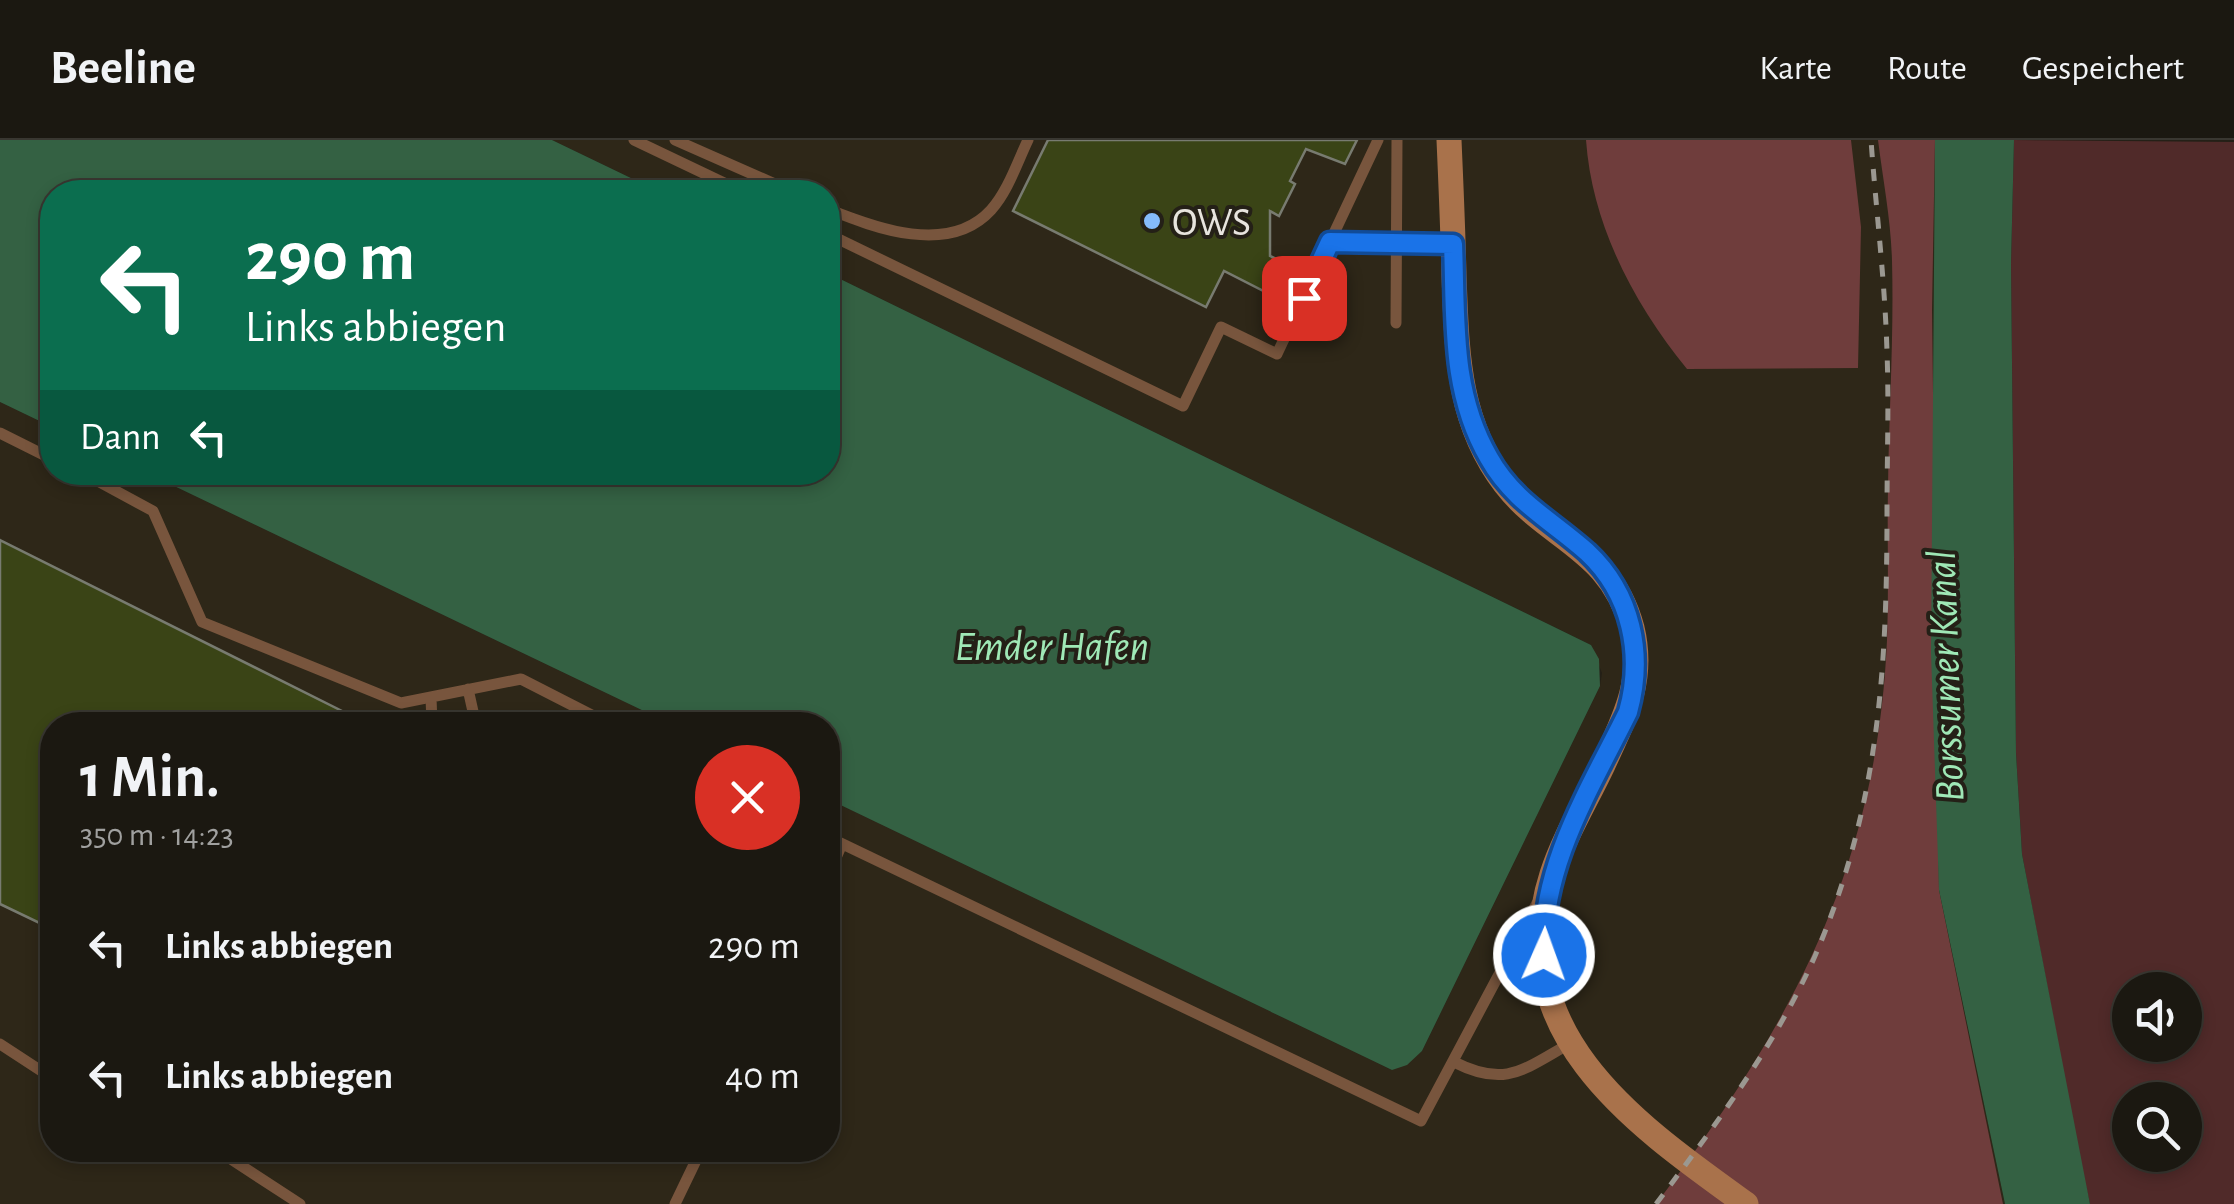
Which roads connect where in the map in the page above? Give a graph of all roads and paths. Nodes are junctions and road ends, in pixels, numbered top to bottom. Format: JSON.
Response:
{"nodes":[{"id":1,"x":634,"y":140,"type":"edge"},
{"id":2,"x":675,"y":140,"type":"edge"},
{"id":3,"x":1028,"y":140,"type":"edge"},
{"id":4,"x":1378,"y":140,"type":"edge"},
{"id":5,"x":1397,"y":140,"type":"edge"},
{"id":6,"x":1449,"y":140,"type":"edge"},
{"id":7,"x":650,"y":144,"type":"edge"},
{"id":8,"x":720,"y":180,"type":"edge"},
{"id":9,"x":766,"y":180,"type":"edge"},
{"id":10,"x":840,"y":213,"type":"edge"},
{"id":11,"x":840,"y":240,"type":"edge"},
{"id":12,"x":1330,"y":242,"type":"junction"},
{"id":13,"x":1396,"y":243,"type":"junction"},
{"id":14,"x":1453,"y":244,"type":"junction"},
{"id":15,"x":1396,"y":323,"type":"dead end"},
{"id":16,"x":0,"y":433,"type":"edge"},
{"id":17,"x":40,"y":453,"type":"edge"},
{"id":18,"x":105,"y":485,"type":"edge"},
{"id":19,"x":468,"y":689,"type":"junction"},
{"id":20,"x":431,"y":696,"type":"junction"},
{"id":21,"x":432,"y":712,"type":"edge"},
{"id":22,"x":473,"y":712,"type":"edge"},
{"id":23,"x":586,"y":712,"type":"edge"},
{"id":24,"x":842,"y":844,"type":"joint"},
{"id":25,"x":840,"y":849,"type":"edge"},
{"id":26,"x":1551,"y":877,"type":"junction"},
{"id":27,"x":0,"y":1044,"type":"edge"},
{"id":28,"x":1568,"y":1044,"type":"junction"},
{"id":29,"x":1454,"y":1062,"type":"junction"},
{"id":30,"x":40,"y":1070,"type":"edge"},
{"id":31,"x":236,"y":1162,"type":"edge"},
{"id":32,"x":694,"y":1162,"type":"edge"},
{"id":33,"x":300,"y":1204,"type":"edge"},
{"id":34,"x":675,"y":1204,"type":"edge"},
{"id":35,"x":1746,"y":1204,"type":"edge"}],
"edges":[{"from":1,"to":7,"type":"lane"},
{"from":2,"to":9,"type":"lane"},
{"from":3,"to":10,"type":"lane"},
{"from":4,"to":12,"type":"lane"},
{"from":5,"to":13,"type":"lane"},
{"from":6,"to":14,"type":"street"},
{"from":7,"to":8,"type":"lane"},
{"from":11,"to":12,"type":"lane"},
{"from":12,"to":13,"type":"lane"},
{"from":13,"to":14,"type":"lane"},
{"from":13,"to":15,"type":"lane"},
{"from":14,"to":26,"type":"street"},
{"from":16,"to":17,"type":"lane"},
{"from":18,"to":20,"type":"lane"},
{"from":19,"to":20,"type":"lane"},
{"from":19,"to":22,"type":"lane"},
{"from":19,"to":23,"type":"lane"},
{"from":20,"to":21,"type":"lane"},
{"from":24,"to":25,"type":"lane"},
{"from":24,"to":29,"type":"lane"},
{"from":26,"to":28,"type":"street"},
{"from":26,"to":29,"type":"lane"},
{"from":27,"to":30,"type":"lane"},
{"from":28,"to":29,"type":"lane"},
{"from":28,"to":35,"type":"street"},
{"from":31,"to":33,"type":"lane"},
{"from":32,"to":34,"type":"lane"}]}
